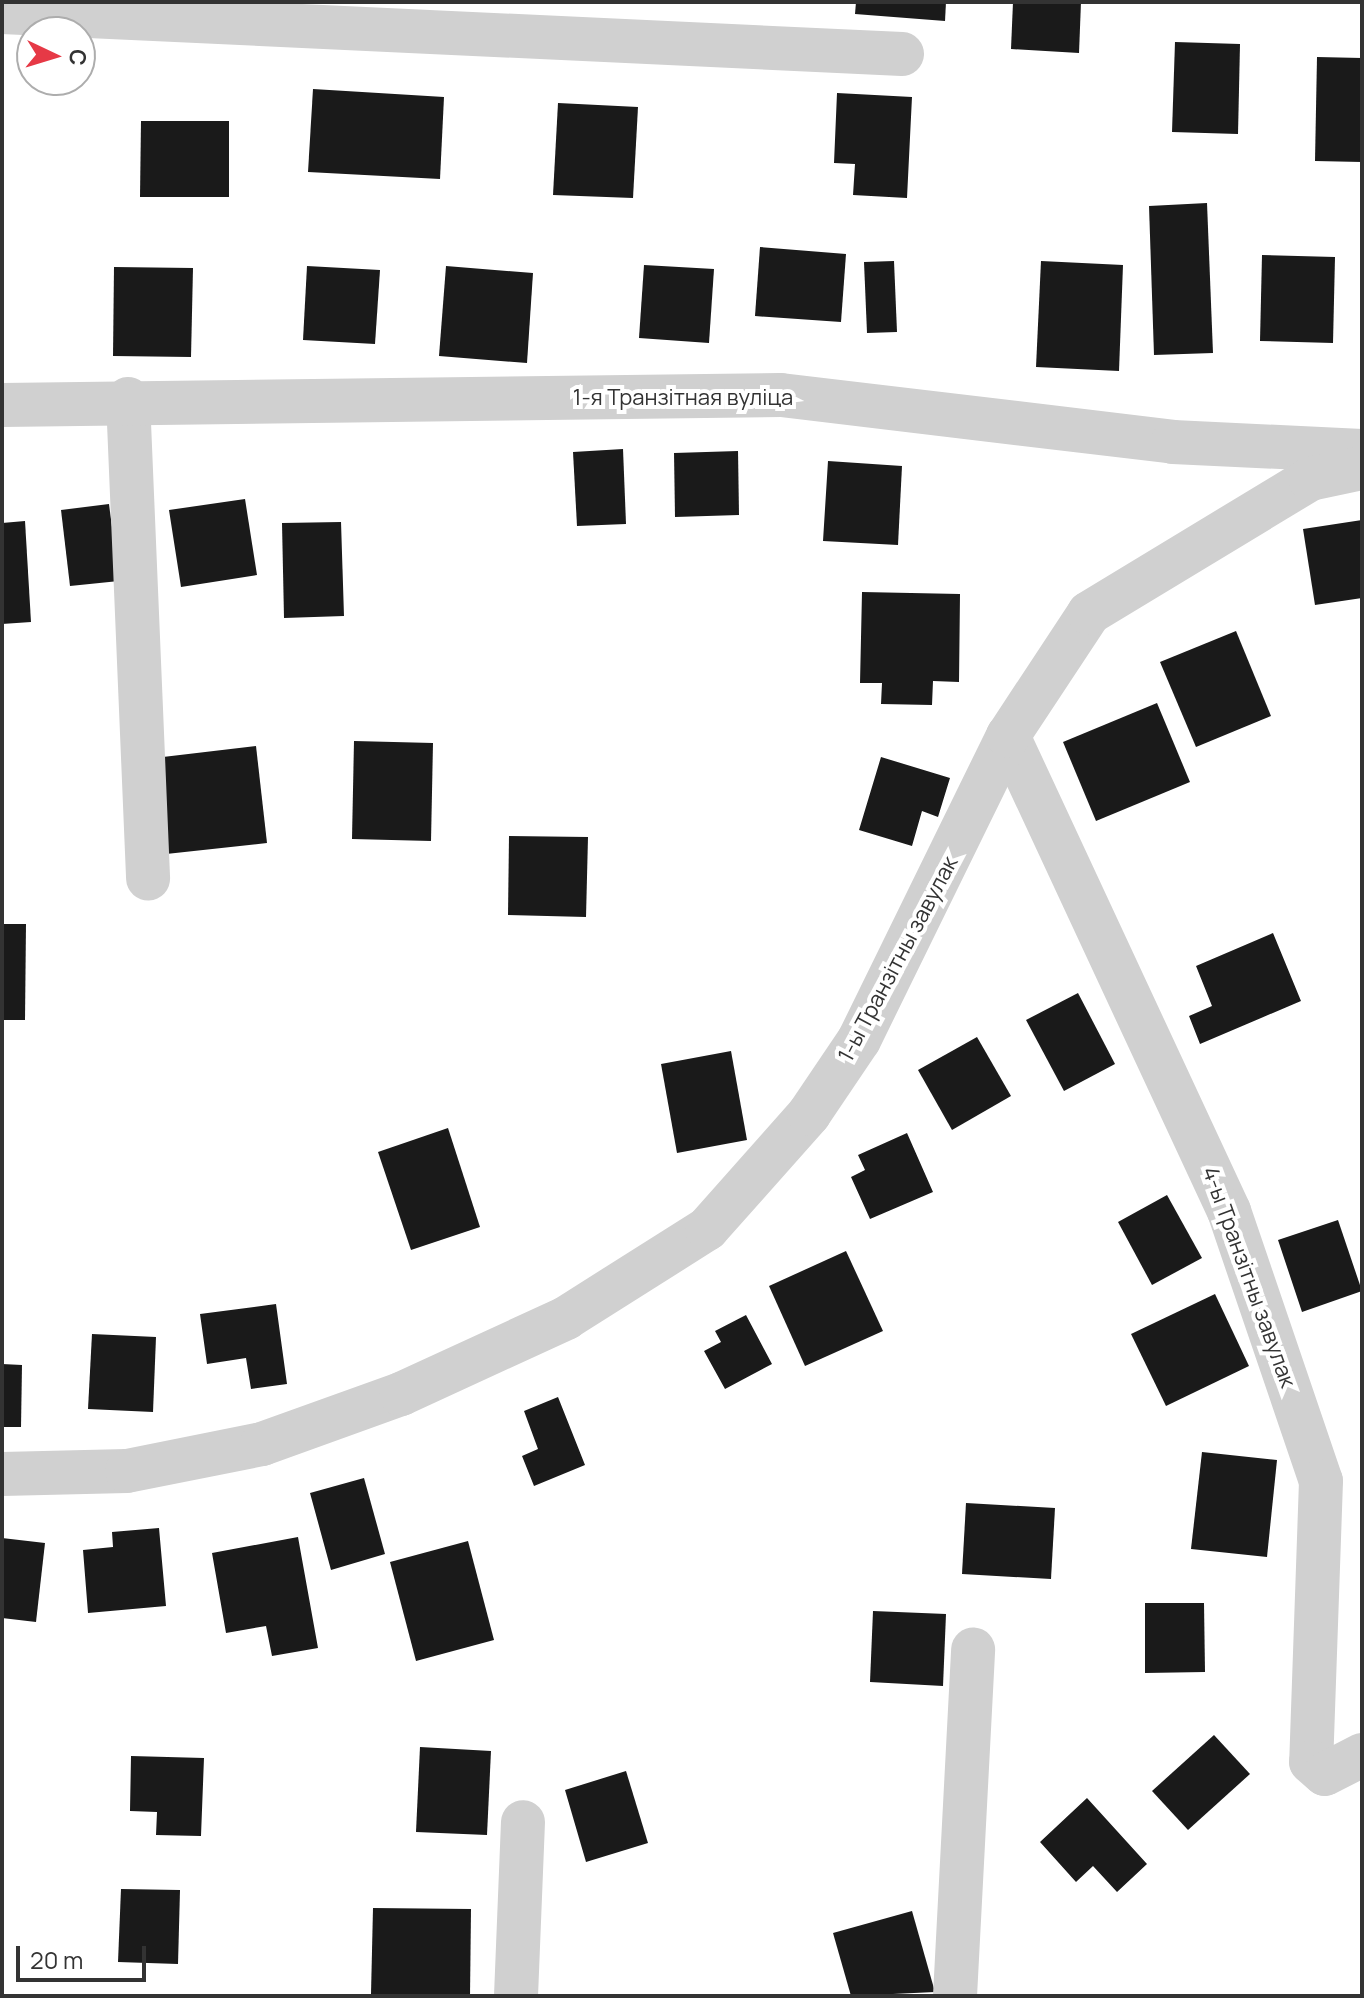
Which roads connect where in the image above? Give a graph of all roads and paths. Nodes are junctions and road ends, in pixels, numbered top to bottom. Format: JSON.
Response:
{"nodes":[{"id":1,"x":3,"y":16,"type":"edge"},
{"id":2,"x":902,"y":54,"type":"dead end"},
{"id":3,"x":128,"y":399,"type":"junction"},
{"id":4,"x":2,"y":405,"type":"edge"},
{"id":5,"x":1362,"y":451,"type":"edge"},
{"id":6,"x":1362,"y":468,"type":"edge"},
{"id":7,"x":1008,"y":736,"type":"junction"},
{"id":8,"x":148,"y":879,"type":"dead end"},
{"id":9,"x":2,"y":1474,"type":"edge"},
{"id":10,"x":973,"y":1649,"type":"dead end"},
{"id":11,"x":1362,"y":1755,"type":"edge"},
{"id":12,"x":523,"y":1822,"type":"dead end"},
{"id":13,"x":516,"y":1996,"type":"edge"},
{"id":14,"x":955,"y":1996,"type":"edge"}],
"edges":[{"from":1,"to":2,"type":"street"},
{"from":3,"to":4,"type":"street","name":"1-я Транзітная вуліца"},
{"from":3,"to":5,"type":"street","name":"1-я Транзітная вуліца"},
{"from":3,"to":8,"type":"street"},
{"from":6,"to":7,"type":"street","name":"1-ы Транзітны завулак"},
{"from":7,"to":9,"type":"street","name":"1-ы Транзітны завулак"},
{"from":7,"to":11,"type":"street","name":"4-ы Транзітны завулак"},
{"from":10,"to":14,"type":"street"},
{"from":12,"to":13,"type":"street"}]}
